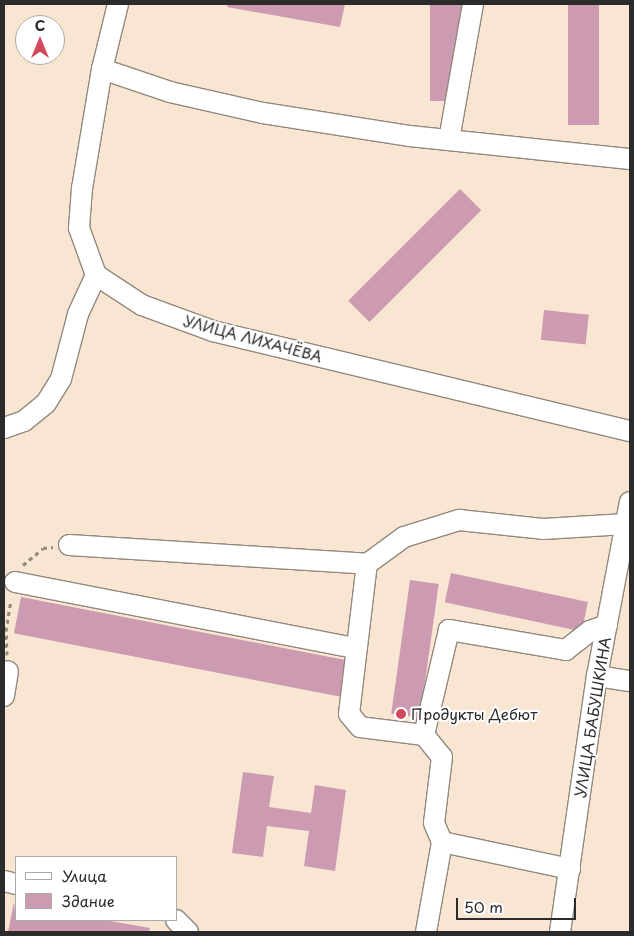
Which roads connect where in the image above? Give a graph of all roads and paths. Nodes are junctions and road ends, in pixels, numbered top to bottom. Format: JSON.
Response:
{"nodes":[{"id":1,"x":118,"y":4,"type":"edge"},
{"id":2,"x":473,"y":4,"type":"edge"},
{"id":3,"x":102,"y":70,"type":"junction"},
{"id":4,"x":449,"y":140,"type":"junction"},
{"id":5,"x":630,"y":159,"type":"edge"},
{"id":6,"x":96,"y":274,"type":"junction"},
{"id":7,"x":4,"y":428,"type":"edge"},
{"id":8,"x":630,"y":431,"type":"edge"},
{"id":9,"x":630,"y":502,"type":"edge"},
{"id":10,"x":626,"y":524,"type":"junction"},
{"id":11,"x":69,"y":545,"type":"dead end"},
{"id":12,"x":367,"y":564,"type":"junction"},
{"id":13,"x":15,"y":582,"type":"dead end"},
{"id":14,"x":607,"y":625,"type":"junction"},
{"id":15,"x":356,"y":648,"type":"junction"},
{"id":16,"x":8,"y":670,"type":"dead end"},
{"id":17,"x":597,"y":676,"type":"junction"},
{"id":18,"x":630,"y":682,"type":"edge"},
{"id":19,"x":4,"y":696,"type":"edge"},
{"id":20,"x":424,"y":734,"type":"junction"},
{"id":21,"x":442,"y":842,"type":"junction"},
{"id":22,"x":570,"y":869,"type":"junction"},
{"id":23,"x":177,"y":921,"type":"edge"},
{"id":24,"x":188,"y":932,"type":"edge"},
{"id":25,"x":426,"y":932,"type":"edge"},
{"id":26,"x":560,"y":932,"type":"edge"}],
"edges":[{"from":1,"to":3,"type":"street"},
{"from":2,"to":4,"type":"street"},
{"from":3,"to":4,"type":"street"},
{"from":3,"to":6,"type":"street"},
{"from":4,"to":5,"type":"street"},
{"from":6,"to":7,"type":"street"},
{"from":6,"to":8,"type":"street","name":"УЛИЦА ЛИХАЧЁВА"},
{"from":9,"to":10,"type":"street","name":"УЛИЦА БАБУШКИНА"},
{"from":10,"to":12,"type":"street"},
{"from":10,"to":14,"type":"street","name":"УЛИЦА БАБУШКИНА"},
{"from":11,"to":12,"type":"street"},
{"from":12,"to":15,"type":"street"},
{"from":13,"to":15,"type":"street"},
{"from":14,"to":17,"type":"street","name":"УЛИЦА БАБУШКИНА"},
{"from":14,"to":20,"type":"street"},
{"from":15,"to":20,"type":"street"},
{"from":16,"to":19,"type":"street"},
{"from":17,"to":18,"type":"street"},
{"from":17,"to":22,"type":"street","name":"УЛИЦА БАБУШКИНА"},
{"from":20,"to":21,"type":"street"},
{"from":21,"to":22,"type":"street"},
{"from":21,"to":25,"type":"street"},
{"from":22,"to":26,"type":"street","name":"УЛИЦА БАБУШКИНА"},
{"from":23,"to":24,"type":"street"}]}
